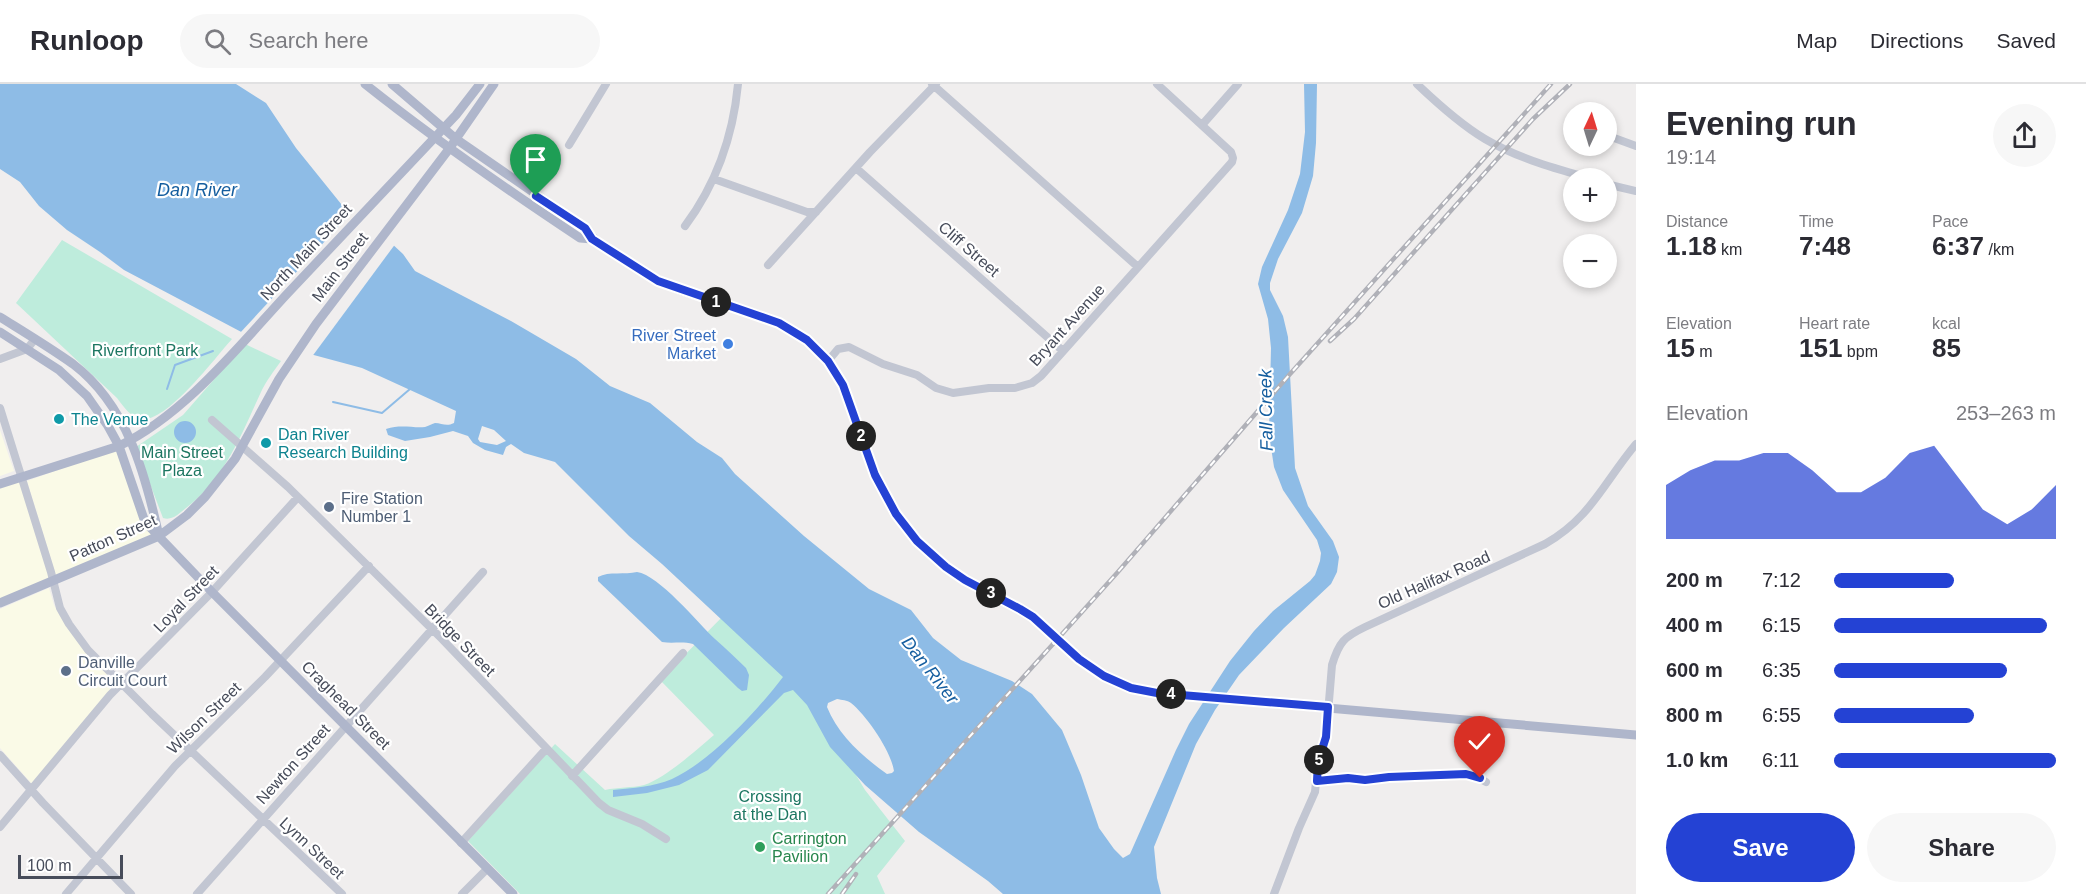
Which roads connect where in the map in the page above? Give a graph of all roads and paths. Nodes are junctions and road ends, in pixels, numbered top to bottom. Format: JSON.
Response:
{"nodes":[{"id":1,"x":365,"y":84,"type":"edge"},
{"id":2,"x":392,"y":84,"type":"edge"},
{"id":3,"x":480,"y":84,"type":"edge"},
{"id":4,"x":494,"y":84,"type":"edge"},
{"id":5,"x":606,"y":84,"type":"edge"},
{"id":6,"x":738,"y":84,"type":"edge"},
{"id":7,"x":1157,"y":84,"type":"edge"},
{"id":8,"x":1238,"y":84,"type":"edge"},
{"id":9,"x":1417,"y":84,"type":"edge"},
{"id":10,"x":934,"y":85,"type":"edge"},
{"id":11,"x":1202,"y":125,"type":"junction"},
{"id":12,"x":443,"y":129,"type":"junction"},
{"id":13,"x":434,"y":138,"type":"junction"},
{"id":14,"x":456,"y":139,"type":"junction"},
{"id":15,"x":1617,"y":139,"type":"edge"},
{"id":16,"x":569,"y":145,"type":"dead end"},
{"id":17,"x":1636,"y":146,"type":"edge"},
{"id":18,"x":449,"y":149,"type":"junction"},
{"id":19,"x":856,"y":168,"type":"junction"},
{"id":20,"x":1563,"y":169,"type":"edge"},
{"id":21,"x":714,"y":179,"type":"junction"},
{"id":22,"x":1617,"y":187,"type":"edge"},
{"id":23,"x":1636,"y":191,"type":"edge"},
{"id":24,"x":816,"y":212,"type":"junction"},
{"id":25,"x":685,"y":226,"type":"dead end"},
{"id":26,"x":592,"y":239,"type":"junction"},
{"id":27,"x":768,"y":265,"type":"dead end"},
{"id":28,"x":1138,"y":267,"type":"junction"},
{"id":29,"x":0,"y":316,"type":"edge"},
{"id":30,"x":0,"y":332,"type":"edge"},
{"id":31,"x":35,"y":339,"type":"junction"},
{"id":32,"x":27,"y":349,"type":"junction"},
{"id":33,"x":1063,"y":351,"type":"junction"},
{"id":34,"x":0,"y":359,"type":"edge"},
{"id":35,"x":828,"y":361,"type":"junction"},
{"id":36,"x":0,"y":408,"type":"edge"},
{"id":37,"x":262,"y":409,"type":"joint"},
{"id":38,"x":212,"y":420,"type":"dead end"},
{"id":39,"x":130,"y":440,"type":"junction"},
{"id":40,"x":1636,"y":444,"type":"edge"},
{"id":41,"x":119,"y":446,"type":"junction"},
{"id":42,"x":242,"y":447,"type":"junction"},
{"id":43,"x":22,"y":477,"type":"junction"},
{"id":44,"x":0,"y":484,"type":"edge"},
{"id":45,"x":298,"y":497,"type":"junction"},
{"id":46,"x":159,"y":536,"type":"junction"},
{"id":47,"x":369,"y":566,"type":"junction"},
{"id":48,"x":483,"y":572,"type":"dead end"},
{"id":49,"x":52,"y":581,"type":"junction"},
{"id":50,"x":212,"y":592,"type":"junction"},
{"id":51,"x":0,"y":603,"type":"edge"},
{"id":52,"x":432,"y":629,"type":"junction"},
{"id":53,"x":683,"y":653,"type":"dead end"},
{"id":54,"x":281,"y":660,"type":"junction"},
{"id":55,"x":121,"y":683,"type":"junction"},
{"id":56,"x":1328,"y":707,"type":"junction"},
{"id":57,"x":345,"y":726,"type":"junction"},
{"id":58,"x":1636,"y":737,"type":"edge"},
{"id":59,"x":546,"y":749,"type":"junction"},
{"id":60,"x":190,"y":751,"type":"junction"},
{"id":61,"x":0,"y":755,"type":"edge"},
{"id":62,"x":572,"y":776,"type":"junction"},
{"id":63,"x":1317,"y":781,"type":"junction"},
{"id":64,"x":1486,"y":782,"type":"dead end"},
{"id":65,"x":31,"y":790,"type":"junction"},
{"id":66,"x":262,"y":819,"type":"junction"},
{"id":67,"x":0,"y":827,"type":"edge"},
{"id":68,"x":666,"y":839,"type":"dead end"},
{"id":69,"x":461,"y":843,"type":"junction"},
{"id":70,"x":96,"y":858,"type":"junction"},
{"id":71,"x":487,"y":869,"type":"junction"},
{"id":72,"x":66,"y":894,"type":"edge"},
{"id":73,"x":131,"y":894,"type":"edge"},
{"id":74,"x":197,"y":894,"type":"edge"},
{"id":75,"x":342,"y":894,"type":"edge"},
{"id":76,"x":462,"y":894,"type":"edge"},
{"id":77,"x":513,"y":894,"type":"edge"},
{"id":78,"x":1274,"y":894,"type":"edge"}],
"edges":[{"from":1,"to":13,"type":"main road"},
{"from":2,"to":12,"type":"main road"},
{"from":3,"to":12,"type":"main road"},
{"from":4,"to":14,"type":"main road"},
{"from":5,"to":16,"type":"street"},
{"from":6,"to":21,"type":"street"},
{"from":7,"to":11,"type":"street"},
{"from":8,"to":11,"type":"street"},
{"from":9,"to":20,"type":"street"},
{"from":10,"to":19,"type":"street"},
{"from":10,"to":28,"type":"street"},
{"from":11,"to":28,"type":"street","name":"Bryant Avenue"},
{"from":12,"to":13,"type":"main road"},
{"from":12,"to":14,"type":"main road"},
{"from":13,"to":18,"type":"main road"},
{"from":13,"to":39,"type":"main road","name":"North Main Street"},
{"from":14,"to":18,"type":"main road"},
{"from":14,"to":26,"type":"main road"},
{"from":15,"to":17,"type":"street"},
{"from":18,"to":26,"type":"main road"},
{"from":18,"to":37,"type":"main road","name":"Main Street"},
{"from":19,"to":24,"type":"street"},
{"from":19,"to":33,"type":"street","name":"Cliff Street"},
{"from":21,"to":24,"type":"street"},
{"from":21,"to":25,"type":"street"},
{"from":22,"to":23,"type":"street"},
{"from":24,"to":27,"type":"street"},
{"from":26,"to":35,"type":"main road"},
{"from":28,"to":33,"type":"street","name":"Bryant Avenue"},
{"from":29,"to":31,"type":"main road"},
{"from":30,"to":32,"type":"main road","name":"Craghead Street"},
{"from":31,"to":32,"type":"street"},
{"from":31,"to":39,"type":"main road"},
{"from":32,"to":34,"type":"street"},
{"from":32,"to":41,"type":"main road","name":"Craghead Street"},
{"from":33,"to":35,"type":"street","name":"Bryant Avenue"},
{"from":35,"to":56,"type":"main road"},
{"from":36,"to":43,"type":"street","name":"Lynn Street"},
{"from":37,"to":42,"type":"main road","name":"Patton Street"},
{"from":38,"to":42,"type":"street","name":"Bridge Street"},
{"from":39,"to":41,"type":"main road"},
{"from":39,"to":46,"type":"main road"},
{"from":40,"to":56,"type":"street","name":"Old Halifax Road"},
{"from":41,"to":43,"type":"main road"},
{"from":41,"to":46,"type":"main road","name":"Craghead Street"},
{"from":42,"to":45,"type":"street","name":"Bridge Street"},
{"from":42,"to":46,"type":"main road","name":"Patton Street"},
{"from":43,"to":44,"type":"main road"},
{"from":43,"to":49,"type":"street","name":"Lynn Street"},
{"from":45,"to":47,"type":"street","name":"Bridge Street"},
{"from":45,"to":50,"type":"street","name":"Loyal Street"},
{"from":46,"to":49,"type":"main road","name":"Patton Street"},
{"from":46,"to":50,"type":"main road","name":"Craghead Street"},
{"from":47,"to":52,"type":"street","name":"Bridge Street"},
{"from":47,"to":54,"type":"street","name":"Wilson Street"},
{"from":48,"to":52,"type":"street","name":"Newton Street"},
{"from":49,"to":51,"type":"main road","name":"Patton Street"},
{"from":49,"to":55,"type":"street","name":"Lynn Street"},
{"from":50,"to":54,"type":"main road","name":"Craghead Street"},
{"from":50,"to":55,"type":"street","name":"Loyal Street"},
{"from":52,"to":57,"type":"street","name":"Newton Street"},
{"from":52,"to":59,"type":"street","name":"Bridge Street"},
{"from":53,"to":62,"type":"street"},
{"from":54,"to":57,"type":"main road","name":"Craghead Street"},
{"from":54,"to":60,"type":"street","name":"Wilson Street"},
{"from":55,"to":60,"type":"street","name":"Lynn Street"},
{"from":55,"to":65,"type":"street","name":"Loyal Street"},
{"from":56,"to":58,"type":"main road"},
{"from":56,"to":63,"type":"street","name":"Old Halifax Road"},
{"from":57,"to":66,"type":"street","name":"Newton Street"},
{"from":57,"to":69,"type":"main road","name":"Craghead Street"},
{"from":59,"to":62,"type":"street","name":"Bridge Street"},
{"from":59,"to":69,"type":"street"},
{"from":60,"to":66,"type":"street","name":"Lynn Street"},
{"from":60,"to":70,"type":"street","name":"Wilson Street"},
{"from":61,"to":65,"type":"street"},
{"from":62,"to":68,"type":"street","name":"Bridge Street"},
{"from":63,"to":64,"type":"street"},
{"from":63,"to":78,"type":"street","name":"Old Halifax Road"},
{"from":65,"to":67,"type":"street","name":"Loyal Street"},
{"from":65,"to":70,"type":"street"},
{"from":66,"to":74,"type":"street","name":"Newton Street"},
{"from":66,"to":75,"type":"street","name":"Lynn Street"},
{"from":69,"to":71,"type":"main road","name":"Craghead Street"},
{"from":70,"to":72,"type":"street","name":"Wilson Street"},
{"from":70,"to":73,"type":"street"},
{"from":71,"to":76,"type":"street"},
{"from":71,"to":77,"type":"main road","name":"Craghead Street"}]}
